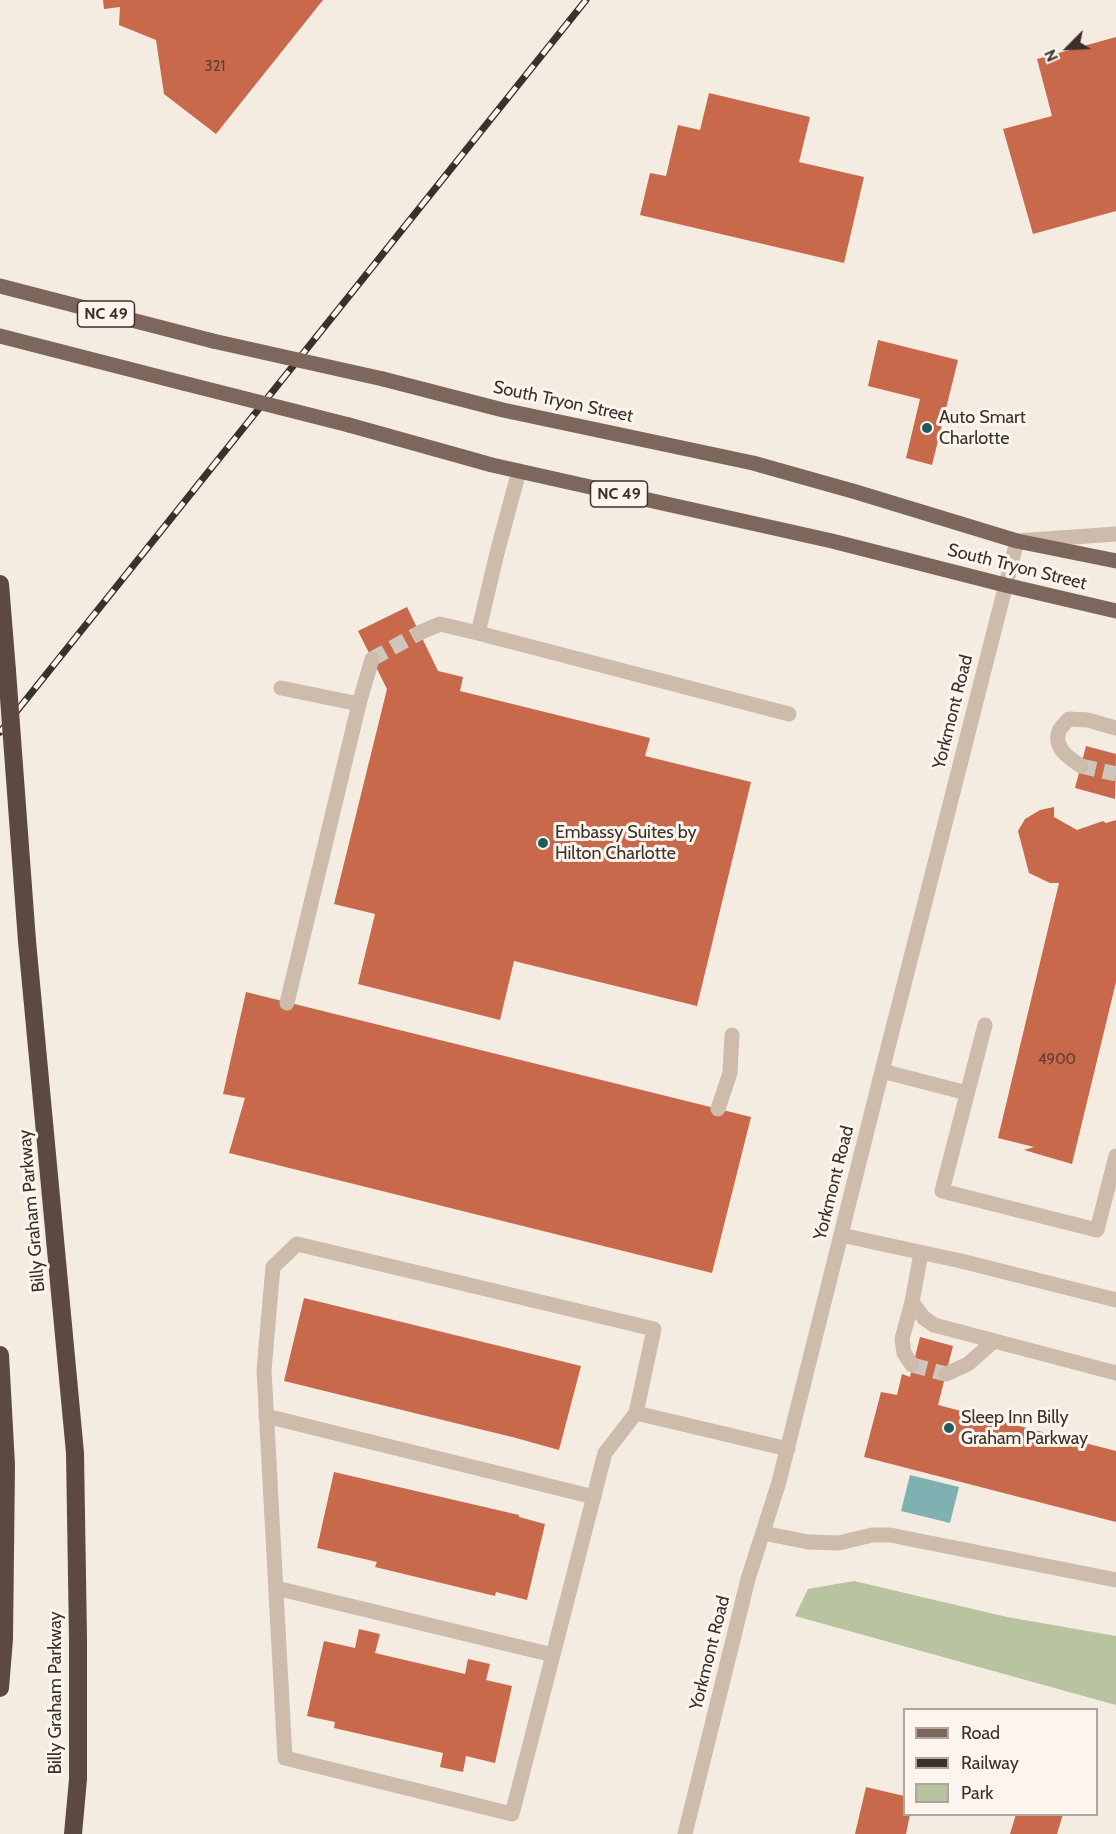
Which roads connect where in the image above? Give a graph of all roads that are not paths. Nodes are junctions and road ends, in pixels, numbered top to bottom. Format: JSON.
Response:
{"nodes":[{"id":1,"x":0,"y":286,"type":"edge"},
{"id":2,"x":0,"y":336,"type":"edge"},
{"id":3,"x":519,"y":471,"type":"junction"},
{"id":4,"x":1116,"y":534,"type":"edge"},
{"id":5,"x":1017,"y":541,"type":"junction"},
{"id":6,"x":1116,"y":561,"type":"edge"},
{"id":7,"x":0,"y":584,"type":"edge"},
{"id":8,"x":1005,"y":585,"type":"junction"},
{"id":9,"x":1116,"y":611,"type":"edge"},
{"id":10,"x":419,"y":633,"type":"tunnel mouth"},
{"id":11,"x":478,"y":633,"type":"junction"},
{"id":12,"x":372,"y":659,"type":"tunnel mouth"},
{"id":13,"x":281,"y":688,"type":"dead end"},
{"id":14,"x":359,"y":704,"type":"junction"},
{"id":15,"x":789,"y":714,"type":"dead end"},
{"id":16,"x":1116,"y":728,"type":"edge"},
{"id":17,"x":1081,"y":766,"type":"tunnel mouth"},
{"id":18,"x":287,"y":1003,"type":"dead end"},
{"id":19,"x":985,"y":1026,"type":"dead end"},
{"id":20,"x":732,"y":1035,"type":"dead end"},
{"id":21,"x":882,"y":1071,"type":"junction"},
{"id":22,"x":967,"y":1093,"type":"junction"},
{"id":23,"x":717,"y":1109,"type":"dead end"},
{"id":24,"x":1116,"y":1156,"type":"edge"},
{"id":25,"x":841,"y":1235,"type":"junction"},
{"id":26,"x":921,"y":1253,"type":"junction"},
{"id":27,"x":1116,"y":1300,"type":"edge"},
{"id":28,"x":912,"y":1302,"type":"junction"},
{"id":29,"x":993,"y":1341,"type":"junction"},
{"id":30,"x":0,"y":1355,"type":"edge"},
{"id":31,"x":912,"y":1365,"type":"dead end"},
{"id":32,"x":1116,"y":1373,"type":"edge"},
{"id":33,"x":946,"y":1374,"type":"tunnel mouth"},
{"id":34,"x":636,"y":1413,"type":"junction"},
{"id":35,"x":266,"y":1416,"type":"junction"},
{"id":36,"x":788,"y":1449,"type":"junction"},
{"id":37,"x":594,"y":1497,"type":"junction"},
{"id":38,"x":763,"y":1533,"type":"junction"},
{"id":39,"x":1116,"y":1580,"type":"edge"},
{"id":40,"x":276,"y":1588,"type":"junction"},
{"id":41,"x":553,"y":1655,"type":"junction"},
{"id":42,"x":0,"y":1688,"type":"edge"},
{"id":43,"x":73,"y":1834,"type":"edge"},
{"id":44,"x":685,"y":1834,"type":"edge"}],
"edges":[{"from":1,"to":5,"type":"main road","name":"South Tryon Street","number":"NC 49","bridge":true},
{"from":2,"to":3,"type":"main road","name":"South Tryon Street","number":"NC 49","bridge":true},
{"from":3,"to":8,"type":"main road","name":"South Tryon Street","number":"NC 49"},
{"from":3,"to":11,"type":"street"},
{"from":4,"to":5,"type":"street"},
{"from":5,"to":6,"type":"main road","name":"South Tryon Street","number":"NC 49"},
{"from":5,"to":8,"type":"street","name":"Yorkmont Road"},
{"from":7,"to":43,"type":"highway","name":"Billy Graham Parkway","bridge":true},
{"from":8,"to":9,"type":"main road","name":"South Tryon Street","number":"NC 49"},
{"from":8,"to":21,"type":"street","name":"Yorkmont Road"},
{"from":10,"to":11,"type":"street"},
{"from":11,"to":15,"type":"street"},
{"from":12,"to":14,"type":"street"},
{"from":13,"to":14,"type":"street"},
{"from":14,"to":18,"type":"street"},
{"from":16,"to":17,"type":"street"},
{"from":19,"to":22,"type":"street"},
{"from":20,"to":23,"type":"street"},
{"from":21,"to":22,"type":"street"},
{"from":21,"to":25,"type":"street","name":"Yorkmont Road"},
{"from":22,"to":24,"type":"street"},
{"from":25,"to":26,"type":"street"},
{"from":25,"to":36,"type":"street","name":"Yorkmont Road"},
{"from":26,"to":27,"type":"street"},
{"from":26,"to":28,"type":"street"},
{"from":28,"to":29,"type":"street"},
{"from":28,"to":31,"type":"street"},
{"from":29,"to":32,"type":"street"},
{"from":29,"to":33,"type":"street"},
{"from":30,"to":42,"type":"highway"},
{"from":34,"to":35,"type":"street"},
{"from":34,"to":36,"type":"street"},
{"from":34,"to":37,"type":"street"},
{"from":35,"to":37,"type":"street"},
{"from":35,"to":40,"type":"street"},
{"from":36,"to":38,"type":"street","name":"Yorkmont Road"},
{"from":37,"to":41,"type":"street"},
{"from":38,"to":39,"type":"street"},
{"from":38,"to":44,"type":"street","name":"Yorkmont Road"},
{"from":40,"to":41,"type":"street"},
{"from":40,"to":41,"type":"street"}]}
